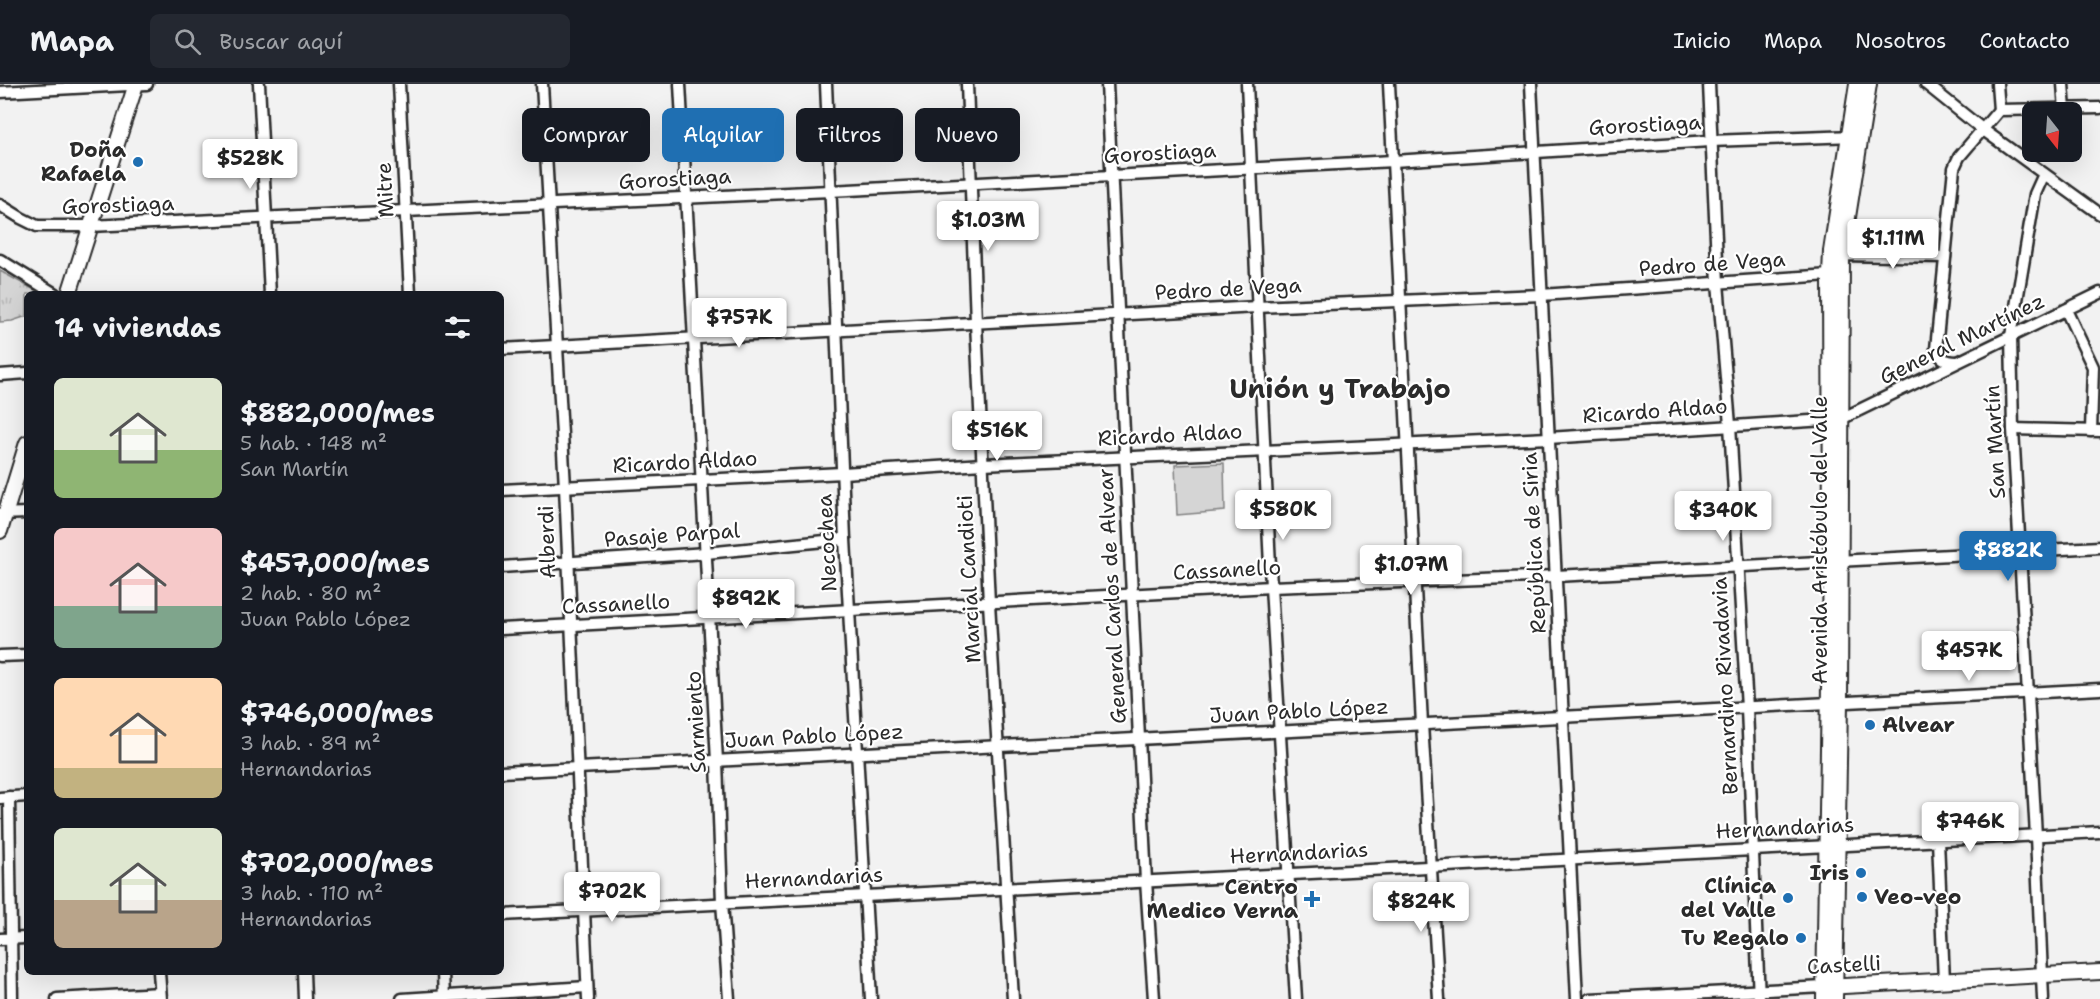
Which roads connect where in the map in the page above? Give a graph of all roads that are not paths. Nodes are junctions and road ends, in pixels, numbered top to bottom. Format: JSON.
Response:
{"nodes":[{"id":1,"x":136,"y":84,"type":"edge"},
{"id":2,"x":147,"y":84,"type":"edge"},
{"id":3,"x":259,"y":84,"type":"edge"},
{"id":4,"x":399,"y":84,"type":"edge"},
{"id":5,"x":542,"y":84,"type":"edge"},
{"id":6,"x":680,"y":84,"type":"edge"},
{"id":7,"x":826,"y":84,"type":"edge"},
{"id":8,"x":967,"y":84,"type":"edge"},
{"id":9,"x":1107,"y":84,"type":"edge"},
{"id":10,"x":1247,"y":84,"type":"edge"},
{"id":11,"x":1389,"y":84,"type":"edge"},
{"id":12,"x":1531,"y":84,"type":"edge"},
{"id":13,"x":1709,"y":84,"type":"edge"},
{"id":14,"x":1857,"y":84,"type":"edge"},
{"id":15,"x":1869,"y":84,"type":"edge"},
{"id":16,"x":1926,"y":84,"type":"edge"},
{"id":17,"x":1997,"y":84,"type":"edge"},
{"id":18,"x":2063,"y":84,"type":"edge"},
{"id":19,"x":62,"y":86,"type":"edge"},
{"id":20,"x":0,"y":92,"type":"edge"},
{"id":21,"x":2064,"y":102,"type":"edge"},
{"id":22,"x":2100,"y":108,"type":"edge"},
{"id":23,"x":2082,"y":109,"type":"edge"},
{"id":24,"x":1999,"y":110,"type":"junction"},
{"id":25,"x":2022,"y":110,"type":"edge"},
{"id":26,"x":1982,"y":129,"type":"junction"},
{"id":27,"x":1855,"y":136,"type":"junction"},
{"id":28,"x":1710,"y":141,"type":"junction"},
{"id":29,"x":1535,"y":151,"type":"junction"},
{"id":30,"x":1393,"y":161,"type":"junction"},
{"id":31,"x":1249,"y":167,"type":"junction"},
{"id":32,"x":2044,"y":174,"type":"junction"},
{"id":33,"x":1111,"y":175,"type":"junction"},
{"id":34,"x":972,"y":183,"type":"junction"},
{"id":35,"x":830,"y":191,"type":"junction"},
{"id":36,"x":686,"y":198,"type":"junction"},
{"id":37,"x":0,"y":205,"type":"edge"},
{"id":38,"x":549,"y":205,"type":"junction"},
{"id":39,"x":406,"y":212,"type":"junction"},
{"id":40,"x":2100,"y":214,"type":"edge"},
{"id":41,"x":266,"y":219,"type":"junction"},
{"id":42,"x":90,"y":226,"type":"junction"},
{"id":43,"x":1842,"y":255,"type":"junction"},
{"id":44,"x":1945,"y":257,"type":"junction"},
{"id":45,"x":0,"y":260,"type":"edge"},
{"id":46,"x":1830,"y":275,"type":"junction"},
{"id":47,"x":1718,"y":283,"type":"junction"},
{"id":48,"x":50,"y":291,"type":"edge"},
{"id":49,"x":70,"y":291,"type":"edge"},
{"id":50,"x":270,"y":291,"type":"edge"},
{"id":51,"x":410,"y":291,"type":"edge"},
{"id":52,"x":2100,"y":293,"type":"edge"},
{"id":53,"x":1541,"y":295,"type":"junction"},
{"id":54,"x":1401,"y":301,"type":"junction"},
{"id":55,"x":1257,"y":307,"type":"junction"},
{"id":56,"x":2066,"y":310,"type":"junction"},
{"id":57,"x":1118,"y":314,"type":"junction"},
{"id":58,"x":976,"y":322,"type":"junction"},
{"id":59,"x":837,"y":330,"type":"junction"},
{"id":60,"x":2011,"y":336,"type":"junction"},
{"id":61,"x":694,"y":338,"type":"junction"},
{"id":62,"x":555,"y":346,"type":"junction"},
{"id":63,"x":504,"y":349,"type":"edge"},
{"id":64,"x":1956,"y":363,"type":"junction"},
{"id":65,"x":2097,"y":367,"type":"edge"},
{"id":66,"x":24,"y":374,"type":"edge"},
{"id":67,"x":0,"y":375,"type":"edge"},
{"id":68,"x":1835,"y":420,"type":"junction"},
{"id":69,"x":1730,"y":425,"type":"junction"},
{"id":70,"x":2013,"y":429,"type":"junction"},
{"id":71,"x":2096,"y":431,"type":"edge"},
{"id":72,"x":1548,"y":438,"type":"junction"},
{"id":73,"x":1408,"y":444,"type":"junction"},
{"id":74,"x":1264,"y":450,"type":"junction"},
{"id":75,"x":24,"y":452,"type":"edge"},
{"id":76,"x":1125,"y":458,"type":"junction"},
{"id":77,"x":983,"y":464,"type":"junction"},
{"id":78,"x":843,"y":473,"type":"junction"},
{"id":79,"x":702,"y":480,"type":"junction"},
{"id":80,"x":565,"y":488,"type":"junction"},
{"id":81,"x":504,"y":490,"type":"edge"},
{"id":82,"x":24,"y":513,"type":"edge"},
{"id":83,"x":3,"y":514,"type":"edge"},
{"id":84,"x":0,"y":531,"type":"edge"},
{"id":85,"x":845,"y":538,"type":"junction"},
{"id":86,"x":2100,"y":547,"type":"edge"},
{"id":87,"x":2020,"y":552,"type":"junction"},
{"id":88,"x":706,"y":553,"type":"junction"},
{"id":89,"x":1836,"y":561,"type":"junction"},
{"id":90,"x":567,"y":562,"type":"junction"},
{"id":91,"x":1738,"y":566,"type":"junction"},
{"id":92,"x":504,"y":567,"type":"edge"},
{"id":93,"x":1555,"y":576,"type":"junction"},
{"id":94,"x":1415,"y":582,"type":"junction"},
{"id":95,"x":1271,"y":587,"type":"junction"},
{"id":96,"x":1132,"y":594,"type":"junction"},
{"id":97,"x":989,"y":603,"type":"junction"},
{"id":98,"x":850,"y":610,"type":"junction"},
{"id":99,"x":710,"y":618,"type":"junction"},
{"id":100,"x":570,"y":626,"type":"junction"},
{"id":101,"x":504,"y":629,"type":"edge"},
{"id":102,"x":24,"y":655,"type":"edge"},
{"id":103,"x":0,"y":656,"type":"edge"},
{"id":104,"x":2100,"y":689,"type":"edge"},
{"id":105,"x":2028,"y":693,"type":"junction"},
{"id":106,"x":1834,"y":703,"type":"junction"},
{"id":107,"x":1747,"y":708,"type":"junction"},
{"id":108,"x":1563,"y":717,"type":"junction"},
{"id":109,"x":1422,"y":724,"type":"junction"},
{"id":110,"x":1281,"y":732,"type":"junction"},
{"id":111,"x":1139,"y":739,"type":"junction"},
{"id":112,"x":998,"y":746,"type":"junction"},
{"id":113,"x":857,"y":753,"type":"junction"},
{"id":114,"x":717,"y":761,"type":"junction"},
{"id":115,"x":578,"y":768,"type":"junction"},
{"id":116,"x":504,"y":772,"type":"edge"},
{"id":117,"x":24,"y":796,"type":"edge"},
{"id":118,"x":4,"y":797,"type":"edge"},
{"id":119,"x":2100,"y":832,"type":"edge"},
{"id":120,"x":2036,"y":836,"type":"junction"},
{"id":121,"x":1938,"y":840,"type":"junction"},
{"id":122,"x":1832,"y":846,"type":"junction"},
{"id":123,"x":1753,"y":849,"type":"junction"},
{"id":124,"x":1570,"y":860,"type":"junction"},
{"id":125,"x":1432,"y":866,"type":"junction"},
{"id":126,"x":1289,"y":874,"type":"junction"},
{"id":127,"x":1146,"y":881,"type":"junction"},
{"id":128,"x":1006,"y":888,"type":"junction"},
{"id":129,"x":866,"y":895,"type":"junction"},
{"id":130,"x":722,"y":902,"type":"junction"},
{"id":131,"x":584,"y":910,"type":"junction"},
{"id":132,"x":504,"y":915,"type":"edge"},
{"id":133,"x":24,"y":938,"type":"edge"},
{"id":134,"x":6,"y":939,"type":"edge"},
{"id":135,"x":2100,"y":972,"type":"edge"},
{"id":136,"x":159,"y":975,"type":"edge"},
{"id":137,"x":304,"y":975,"type":"edge"},
{"id":138,"x":442,"y":975,"type":"edge"},
{"id":139,"x":2041,"y":975,"type":"junction"},
{"id":140,"x":1944,"y":981,"type":"junction"},
{"id":141,"x":587,"y":987,"type":"junction"},
{"id":142,"x":1830,"y":993,"type":"edge"},
{"id":143,"x":1759,"y":995,"type":"edge"},
{"id":144,"x":160,"y":996,"type":"edge"},
{"id":145,"x":444,"y":997,"type":"edge"},
{"id":146,"x":12,"y":999,"type":"edge"},
{"id":147,"x":57,"y":999,"type":"edge"},
{"id":148,"x":305,"y":999,"type":"edge"},
{"id":149,"x":402,"y":999,"type":"edge"},
{"id":150,"x":588,"y":999,"type":"edge"},
{"id":151,"x":729,"y":999,"type":"edge"},
{"id":152,"x":871,"y":999,"type":"edge"},
{"id":153,"x":1012,"y":999,"type":"edge"},
{"id":154,"x":1154,"y":999,"type":"edge"},
{"id":155,"x":1296,"y":999,"type":"edge"},
{"id":156,"x":1439,"y":999,"type":"edge"},
{"id":157,"x":1577,"y":999,"type":"edge"},
{"id":158,"x":1590,"y":999,"type":"edge"},
{"id":159,"x":2043,"y":999,"type":"edge"}],
"edges":[{"from":1,"to":2,"type":"street"},
{"from":1,"to":19,"type":"street"},
{"from":1,"to":42,"type":"main road"},
{"from":3,"to":41,"type":"street"},
{"from":4,"to":39,"type":"street","name":"Mitre"},
{"from":5,"to":38,"type":"street","name":"Alberdi"},
{"from":6,"to":36,"type":"street","name":"Sarmiento"},
{"from":7,"to":35,"type":"street","name":"Necochea"},
{"from":8,"to":34,"type":"street","name":"Marcial Candioti"},
{"from":9,"to":33,"type":"street","name":"General Carlos de Alvear"},
{"from":10,"to":31,"type":"street"},
{"from":11,"to":30,"type":"street"},
{"from":12,"to":29,"type":"street","name":"República de Siria"},
{"from":13,"to":28,"type":"street","name":"Bernardino Rivadavia"},
{"from":14,"to":27,"type":"main road","name":"Avenida Aristóbulo del Valle"},
{"from":15,"to":27,"type":"main road","name":"Avenida Aristóbulo del Valle"},
{"from":16,"to":26,"type":"street"},
{"from":17,"to":24,"type":"street"},
{"from":18,"to":21,"type":"street"},
{"from":19,"to":20,"type":"street"},
{"from":22,"to":23,"type":"street"},
{"from":24,"to":25,"type":"street"},
{"from":24,"to":26,"type":"street"},
{"from":26,"to":32,"type":"street"},
{"from":26,"to":44,"type":"street"},
{"from":27,"to":28,"type":"street","name":"Gorostiaga"},
{"from":27,"to":43,"type":"main road","name":"Avenida Aristóbulo del Valle"},
{"from":27,"to":46,"type":"main road","name":"Avenida Aristóbulo del Valle"},
{"from":28,"to":29,"type":"street","name":"Gorostiaga"},
{"from":28,"to":47,"type":"street","name":"Bernardino Rivadavia"},
{"from":29,"to":30,"type":"street","name":"Gorostiaga"},
{"from":29,"to":53,"type":"street","name":"República de Siria"},
{"from":30,"to":31,"type":"street","name":"Gorostiaga"},
{"from":30,"to":54,"type":"street"},
{"from":31,"to":33,"type":"street","name":"Gorostiaga"},
{"from":31,"to":55,"type":"street"},
{"from":32,"to":40,"type":"street"},
{"from":32,"to":60,"type":"street","name":"San Martín"},
{"from":33,"to":34,"type":"street","name":"Gorostiaga"},
{"from":33,"to":57,"type":"street","name":"General Carlos de Alvear"},
{"from":34,"to":35,"type":"street","name":"Gorostiaga"},
{"from":34,"to":58,"type":"street","name":"Marcial Candioti"},
{"from":35,"to":36,"type":"street","name":"Gorostiaga"},
{"from":35,"to":59,"type":"street","name":"Necochea"},
{"from":36,"to":38,"type":"street","name":"Gorostiaga"},
{"from":36,"to":61,"type":"street","name":"Sarmiento"},
{"from":37,"to":42,"type":"street","name":"Gorostiaga"},
{"from":38,"to":39,"type":"street","name":"Gorostiaga"},
{"from":38,"to":62,"type":"street","name":"Alberdi"},
{"from":39,"to":41,"type":"street","name":"Gorostiaga"},
{"from":39,"to":51,"type":"street","name":"Mitre"},
{"from":41,"to":42,"type":"street","name":"Gorostiaga"},
{"from":41,"to":50,"type":"street"},
{"from":42,"to":49,"type":"main road"},
{"from":43,"to":44,"type":"street"},
{"from":43,"to":46,"type":"street"},
{"from":43,"to":68,"type":"main road","name":"Avenida Aristóbulo del Valle"},
{"from":44,"to":64,"type":"street"},
{"from":45,"to":48,"type":"street"},
{"from":46,"to":47,"type":"street","name":"Pedro de Vega"},
{"from":46,"to":68,"type":"main road","name":"Avenida Aristóbulo del Valle"},
{"from":47,"to":53,"type":"street","name":"Pedro de Vega"},
{"from":47,"to":69,"type":"street","name":"Bernardino Rivadavia"},
{"from":52,"to":56,"type":"street","name":"General Martínez"},
{"from":53,"to":54,"type":"street","name":"Pedro de Vega"},
{"from":53,"to":72,"type":"street","name":"República de Siria"},
{"from":54,"to":55,"type":"street","name":"Pedro de Vega"},
{"from":54,"to":73,"type":"street"},
{"from":55,"to":57,"type":"street","name":"Pedro de Vega"},
{"from":55,"to":74,"type":"street"},
{"from":56,"to":60,"type":"street","name":"General Martínez"},
{"from":56,"to":65,"type":"street"},
{"from":57,"to":58,"type":"street","name":"Pedro de Vega"},
{"from":57,"to":76,"type":"street","name":"General Carlos de Alvear"},
{"from":58,"to":59,"type":"street","name":"Pedro de Vega"},
{"from":58,"to":77,"type":"street","name":"Marcial Candioti"},
{"from":59,"to":61,"type":"street","name":"Pedro de Vega"},
{"from":59,"to":78,"type":"street","name":"Necochea"},
{"from":60,"to":64,"type":"street","name":"General Martínez"},
{"from":60,"to":70,"type":"street","name":"San Martín"},
{"from":61,"to":62,"type":"street","name":"Pedro de Vega"},
{"from":61,"to":79,"type":"street","name":"Sarmiento"},
{"from":62,"to":63,"type":"street","name":"Pedro de Vega"},
{"from":62,"to":80,"type":"street","name":"Alberdi"},
{"from":64,"to":68,"type":"street","name":"General Martínez"},
{"from":65,"to":71,"type":"street"},
{"from":66,"to":67,"type":"street"},
{"from":68,"to":69,"type":"street","name":"Ricardo Aldao"},
{"from":68,"to":89,"type":"main road","name":"Avenida Aristóbulo del Valle"},
{"from":69,"to":72,"type":"street","name":"Ricardo Aldao"},
{"from":69,"to":91,"type":"street","name":"Bernardino Rivadavia"},
{"from":70,"to":71,"type":"street"},
{"from":70,"to":87,"type":"street","name":"San Martín"},
{"from":72,"to":73,"type":"street","name":"Ricardo Aldao"},
{"from":72,"to":93,"type":"street","name":"República de Siria"},
{"from":73,"to":74,"type":"street","name":"Ricardo Aldao"},
{"from":73,"to":94,"type":"street"},
{"from":74,"to":76,"type":"street","name":"Ricardo Aldao"},
{"from":74,"to":95,"type":"street"},
{"from":75,"to":83,"type":"main road"},
{"from":76,"to":77,"type":"street","name":"Ricardo Aldao"},
{"from":76,"to":96,"type":"street","name":"General Carlos de Alvear"},
{"from":77,"to":78,"type":"street","name":"Ricardo Aldao"},
{"from":77,"to":97,"type":"street","name":"Marcial Candioti"},
{"from":78,"to":79,"type":"street","name":"Ricardo Aldao"},
{"from":78,"to":85,"type":"street","name":"Necochea"},
{"from":79,"to":80,"type":"street","name":"Ricardo Aldao"},
{"from":79,"to":88,"type":"street","name":"Sarmiento"},
{"from":80,"to":81,"type":"street","name":"Ricardo Aldao"},
{"from":80,"to":90,"type":"street","name":"Alberdi"},
{"from":82,"to":83,"type":"street"},
{"from":83,"to":84,"type":"main road"},
{"from":85,"to":88,"type":"street","name":"Pasaje Parpal"},
{"from":85,"to":98,"type":"street","name":"Necochea"},
{"from":86,"to":87,"type":"street","name":"Cassanello"},
{"from":87,"to":89,"type":"street","name":"Cassanello"},
{"from":87,"to":105,"type":"street","name":"San Martín"},
{"from":88,"to":90,"type":"street","name":"Pasaje Parpal"},
{"from":88,"to":99,"type":"street","name":"Sarmiento"},
{"from":89,"to":91,"type":"street","name":"Cassanello"},
{"from":89,"to":106,"type":"main road","name":"Avenida Aristóbulo del Valle"},
{"from":90,"to":92,"type":"street","name":"Pasaje Parpal"},
{"from":90,"to":100,"type":"street","name":"Alberdi"},
{"from":91,"to":93,"type":"street","name":"Cassanello"},
{"from":91,"to":107,"type":"street","name":"Bernardino Rivadavia"},
{"from":93,"to":94,"type":"street","name":"Cassanello"},
{"from":93,"to":108,"type":"street","name":"República de Siria"},
{"from":94,"to":95,"type":"street","name":"Cassanello"},
{"from":94,"to":109,"type":"street"},
{"from":95,"to":96,"type":"street","name":"Cassanello"},
{"from":95,"to":110,"type":"street"},
{"from":96,"to":97,"type":"street","name":"Cassanello"},
{"from":96,"to":111,"type":"street","name":"General Carlos de Alvear"},
{"from":97,"to":98,"type":"street","name":"Cassanello"},
{"from":97,"to":112,"type":"street","name":"Marcial Candioti"},
{"from":98,"to":99,"type":"street","name":"Cassanello"},
{"from":98,"to":113,"type":"street","name":"Necochea"},
{"from":99,"to":100,"type":"street","name":"Cassanello"},
{"from":99,"to":114,"type":"street","name":"Sarmiento"},
{"from":100,"to":101,"type":"street","name":"Cassanello"},
{"from":100,"to":115,"type":"street","name":"Alberdi"},
{"from":102,"to":103,"type":"street"},
{"from":104,"to":105,"type":"street","name":"Juan Pablo López"},
{"from":105,"to":106,"type":"street","name":"Juan Pablo López"},
{"from":105,"to":120,"type":"street","name":"San Martín"},
{"from":106,"to":107,"type":"street","name":"Juan Pablo López"},
{"from":106,"to":122,"type":"main road","name":"Avenida Aristóbulo del Valle"},
{"from":107,"to":108,"type":"street","name":"Juan Pablo López"},
{"from":107,"to":123,"type":"street","name":"Bernardino Rivadavia"},
{"from":108,"to":109,"type":"street","name":"Juan Pablo López"},
{"from":108,"to":124,"type":"street","name":"República de Siria"},
{"from":109,"to":110,"type":"street","name":"Juan Pablo López"},
{"from":109,"to":125,"type":"street"},
{"from":110,"to":111,"type":"street","name":"Juan Pablo López"},
{"from":110,"to":126,"type":"street"},
{"from":111,"to":112,"type":"street","name":"Juan Pablo López"},
{"from":111,"to":127,"type":"street","name":"General Carlos de Alvear"},
{"from":112,"to":113,"type":"street","name":"Juan Pablo López"},
{"from":112,"to":128,"type":"street","name":"Marcial Candioti"},
{"from":113,"to":114,"type":"street","name":"Juan Pablo López"},
{"from":113,"to":129,"type":"street","name":"Necochea"},
{"from":114,"to":115,"type":"street","name":"Juan Pablo López"},
{"from":114,"to":130,"type":"street","name":"Sarmiento"},
{"from":115,"to":116,"type":"street","name":"Juan Pablo López"},
{"from":115,"to":131,"type":"street","name":"Alberdi"},
{"from":117,"to":118,"type":"street"},
{"from":118,"to":134,"type":"street"},
{"from":119,"to":120,"type":"street","name":"Hernandarias"},
{"from":120,"to":121,"type":"street","name":"Hernandarias"},
{"from":120,"to":139,"type":"street","name":"San Martín"},
{"from":121,"to":122,"type":"street","name":"Hernandarias"},
{"from":121,"to":140,"type":"street"},
{"from":122,"to":123,"type":"street","name":"Hernandarias"},
{"from":122,"to":142,"type":"main road","name":"Avenida Aristóbulo del Valle"},
{"from":123,"to":124,"type":"street","name":"Hernandarias"},
{"from":123,"to":143,"type":"street","name":"Bernardino Rivadavia"},
{"from":124,"to":125,"type":"street","name":"Hernandarias"},
{"from":124,"to":157,"type":"street","name":"República de Siria"},
{"from":125,"to":126,"type":"street","name":"Hernandarias"},
{"from":125,"to":156,"type":"street"},
{"from":126,"to":127,"type":"street","name":"Hernandarias"},
{"from":126,"to":155,"type":"street"},
{"from":127,"to":128,"type":"street","name":"Hernandarias"},
{"from":127,"to":154,"type":"street","name":"General Carlos de Alvear"},
{"from":128,"to":129,"type":"street","name":"Hernandarias"},
{"from":128,"to":153,"type":"street","name":"Marcial Candioti"},
{"from":129,"to":130,"type":"street","name":"Hernandarias"},
{"from":129,"to":152,"type":"street","name":"Necochea"},
{"from":130,"to":131,"type":"street","name":"Hernandarias"},
{"from":130,"to":151,"type":"street","name":"Sarmiento"},
{"from":131,"to":132,"type":"street","name":"Hernandarias"},
{"from":131,"to":141,"type":"street","name":"Alberdi"},
{"from":133,"to":134,"type":"street"},
{"from":134,"to":146,"type":"street"},
{"from":135,"to":139,"type":"main road","name":"Castelli"},
{"from":136,"to":144,"type":"street"},
{"from":137,"to":148,"type":"street"},
{"from":138,"to":145,"type":"street"},
{"from":139,"to":140,"type":"main road","name":"Castelli"},
{"from":139,"to":159,"type":"street","name":"San Martín"},
{"from":140,"to":142,"type":"main road","name":"Castelli"},
{"from":141,"to":145,"type":"street"},
{"from":141,"to":150,"type":"street","name":"Alberdi"},
{"from":142,"to":143,"type":"street","name":"Castelli"},
{"from":143,"to":158,"type":"street","name":"Castelli"},
{"from":144,"to":147,"type":"street"},
{"from":145,"to":149,"type":"street"}]}
